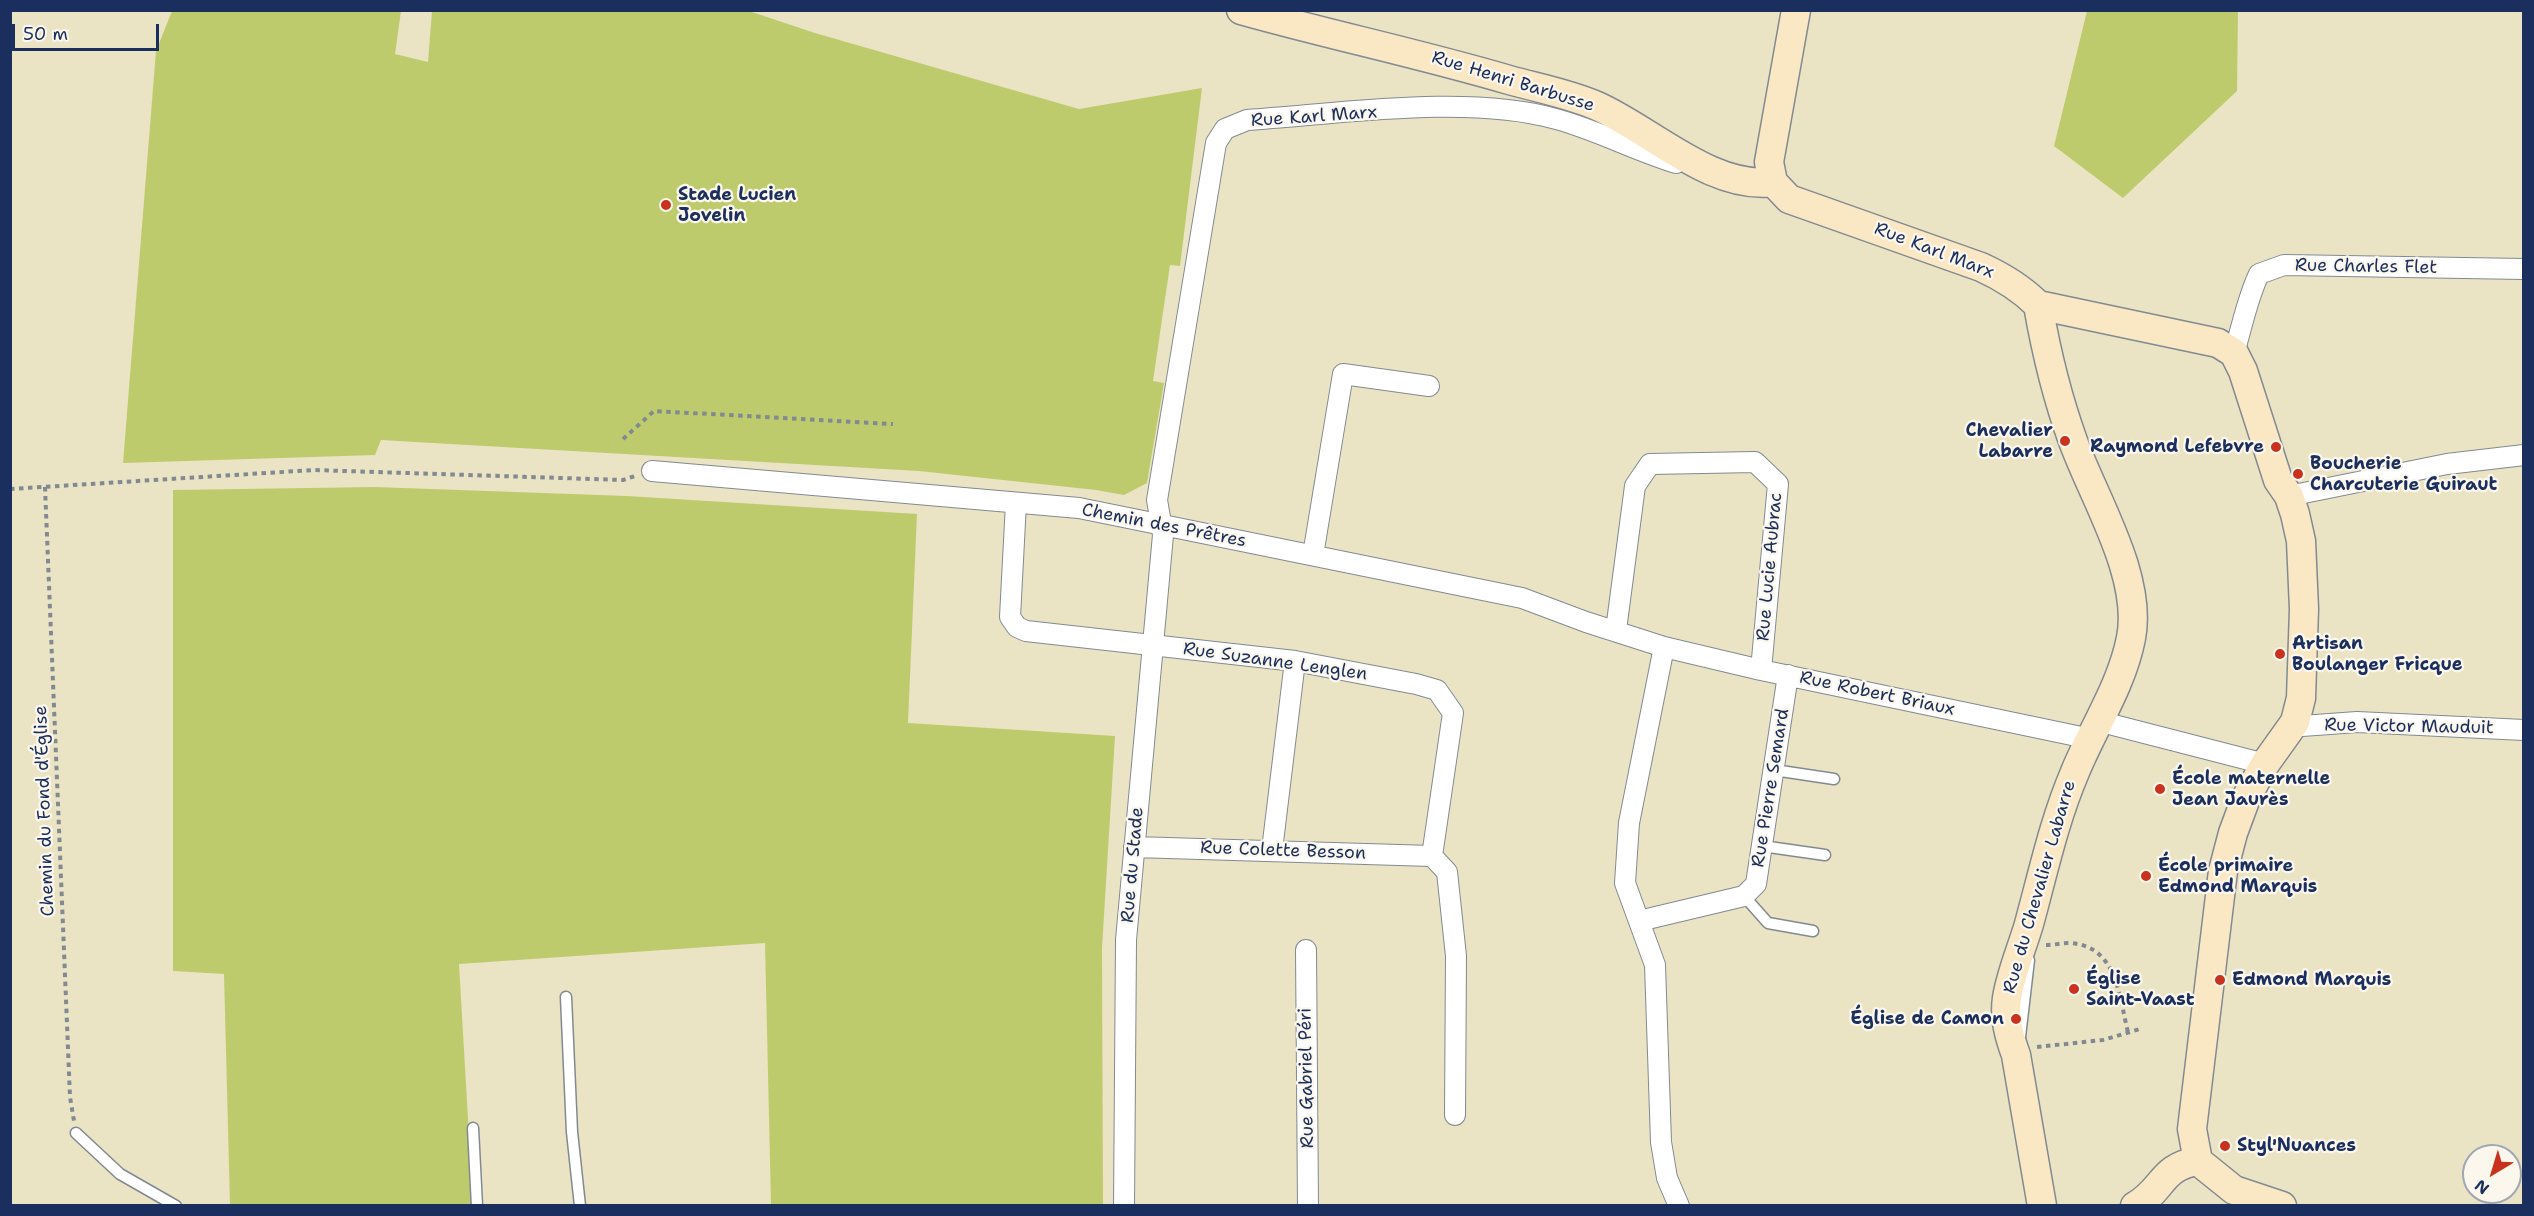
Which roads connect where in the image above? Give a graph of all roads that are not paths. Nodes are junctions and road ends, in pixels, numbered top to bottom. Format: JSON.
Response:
{"nodes":[{"id":1,"x":1241,"y":10,"type":"edge"},
{"id":2,"x":1796,"y":10,"type":"edge"},
{"id":3,"x":1689,"y":159,"type":"junction"},
{"id":4,"x":1773,"y":182,"type":"junction"},
{"id":5,"x":2523,"y":269,"type":"edge"},
{"id":6,"x":2038,"y":305,"type":"junction"},
{"id":7,"x":2234,"y":353,"type":"junction"},
{"id":8,"x":1429,"y":386,"type":"dead end"},
{"id":9,"x":2523,"y":455,"type":"edge"},
{"id":10,"x":652,"y":471,"type":"road end"},
{"id":11,"x":2289,"y":496,"type":"junction"},
{"id":12,"x":1016,"y":503,"type":"junction"},
{"id":13,"x":1160,"y":525,"type":"junction"},
{"id":14,"x":1313,"y":555,"type":"junction"},
{"id":15,"x":1616,"y":630,"type":"junction"},
{"id":16,"x":1154,"y":645,"type":"junction"},
{"id":17,"x":1664,"y":646,"type":"junction"},
{"id":18,"x":1295,"y":661,"type":"junction"},
{"id":19,"x":1761,"y":670,"type":"junction"},
{"id":20,"x":1788,"y":675,"type":"junction"},
{"id":21,"x":2295,"y":722,"type":"junction"},
{"id":22,"x":2095,"y":730,"type":"junction"},
{"id":23,"x":2523,"y":730,"type":"edge"},
{"id":24,"x":2265,"y":764,"type":"junction"},
{"id":25,"x":1774,"y":770,"type":"junction"},
{"id":26,"x":1834,"y":779,"type":"dead end"},
{"id":27,"x":1762,"y":846,"type":"junction"},
{"id":28,"x":1134,"y":847,"type":"junction"},
{"id":29,"x":1272,"y":850,"type":"junction"},
{"id":30,"x":1825,"y":855,"type":"dead end"},
{"id":31,"x":1432,"y":856,"type":"junction"},
{"id":32,"x":1744,"y":896,"type":"junction"},
{"id":33,"x":1639,"y":921,"type":"junction"},
{"id":34,"x":1813,"y":931,"type":"dead end"},
{"id":35,"x":1306,"y":950,"type":"dead end"},
{"id":36,"x":566,"y":997,"type":"dead end"},
{"id":37,"x":1455,"y":1115,"type":"dead end"},
{"id":38,"x":473,"y":1128,"type":"dead end"},
{"id":39,"x":76,"y":1133,"type":"road end"},
{"id":40,"x":2198,"y":1161,"type":"junction"},
{"id":41,"x":176,"y":1206,"type":"edge"},
{"id":42,"x":477,"y":1206,"type":"edge"},
{"id":43,"x":580,"y":1206,"type":"edge"},
{"id":44,"x":1124,"y":1206,"type":"edge"},
{"id":45,"x":1308,"y":1206,"type":"edge"},
{"id":46,"x":1680,"y":1206,"type":"edge"},
{"id":47,"x":2042,"y":1206,"type":"edge"},
{"id":48,"x":2135,"y":1206,"type":"edge"},
{"id":49,"x":2282,"y":1206,"type":"edge"}],
"edges":[{"from":1,"to":3,"type":"street","name":"Rue Henri Barbusse"},
{"from":2,"to":4,"type":"street"},
{"from":3,"to":4,"type":"street","name":"Rue Henri Barbusse"},
{"from":3,"to":13,"type":"street","name":"Rue Karl Marx"},
{"from":4,"to":6,"type":"street","name":"Rue Karl Marx"},
{"from":5,"to":7,"type":"street","name":"Rue Charles Flet"},
{"from":6,"to":7,"type":"street","name":"Rue Karl Marx"},
{"from":6,"to":22,"type":"street","name":"Rue du Chevalier Labarre"},
{"from":7,"to":11,"type":"street"},
{"from":8,"to":14,"type":"street"},
{"from":9,"to":11,"type":"street"},
{"from":10,"to":12,"type":"street","name":"Chemin des Prêtres"},
{"from":11,"to":21,"type":"street"},
{"from":12,"to":13,"type":"street","name":"Chemin des Prêtres"},
{"from":12,"to":16,"type":"street","name":"Rue Suzanne Lenglen"},
{"from":13,"to":14,"type":"street","name":"Chemin des Prêtres"},
{"from":13,"to":16,"type":"street","name":"Rue du Stade"},
{"from":14,"to":15,"type":"street","name":"Chemin des Prêtres"},
{"from":15,"to":17,"type":"street","name":"Chemin des Prêtres"},
{"from":15,"to":19,"type":"street","name":"Rue Lucie Aubrac"},
{"from":16,"to":18,"type":"street","name":"Rue Suzanne Lenglen"},
{"from":16,"to":28,"type":"street","name":"Rue du Stade"},
{"from":17,"to":19,"type":"street","name":"Rue Robert Briaux"},
{"from":17,"to":33,"type":"street"},
{"from":18,"to":29,"type":"street"},
{"from":18,"to":31,"type":"street","name":"Rue Suzanne Lenglen"},
{"from":19,"to":20,"type":"street","name":"Rue Robert Briaux"},
{"from":20,"to":22,"type":"street","name":"Rue Robert Briaux"},
{"from":20,"to":25,"type":"street","name":"Rue Pierre Semard"},
{"from":21,"to":23,"type":"street","name":"Rue Victor Mauduit"},
{"from":21,"to":24,"type":"street"},
{"from":22,"to":24,"type":"street","name":"Rue Robert Briaux"},
{"from":22,"to":47,"type":"street","name":"Rue du Chevalier Labarre"},
{"from":24,"to":40,"type":"street"},
{"from":25,"to":26,"type":"lane"},
{"from":25,"to":27,"type":"street","name":"Rue Pierre Semard"},
{"from":27,"to":30,"type":"lane"},
{"from":27,"to":32,"type":"street","name":"Rue Pierre Semard"},
{"from":28,"to":29,"type":"street","name":"Rue Colette Besson"},
{"from":28,"to":44,"type":"street","name":"Rue du Stade"},
{"from":29,"to":31,"type":"street","name":"Rue Colette Besson"},
{"from":31,"to":37,"type":"street"},
{"from":32,"to":33,"type":"street"},
{"from":32,"to":34,"type":"lane"},
{"from":33,"to":46,"type":"street"},
{"from":35,"to":45,"type":"street","name":"Rue Gabriel Péri"},
{"from":36,"to":43,"type":"lane"},
{"from":38,"to":42,"type":"lane"},
{"from":39,"to":41,"type":"lane"},
{"from":40,"to":48,"type":"street"},
{"from":40,"to":49,"type":"street"}]}
